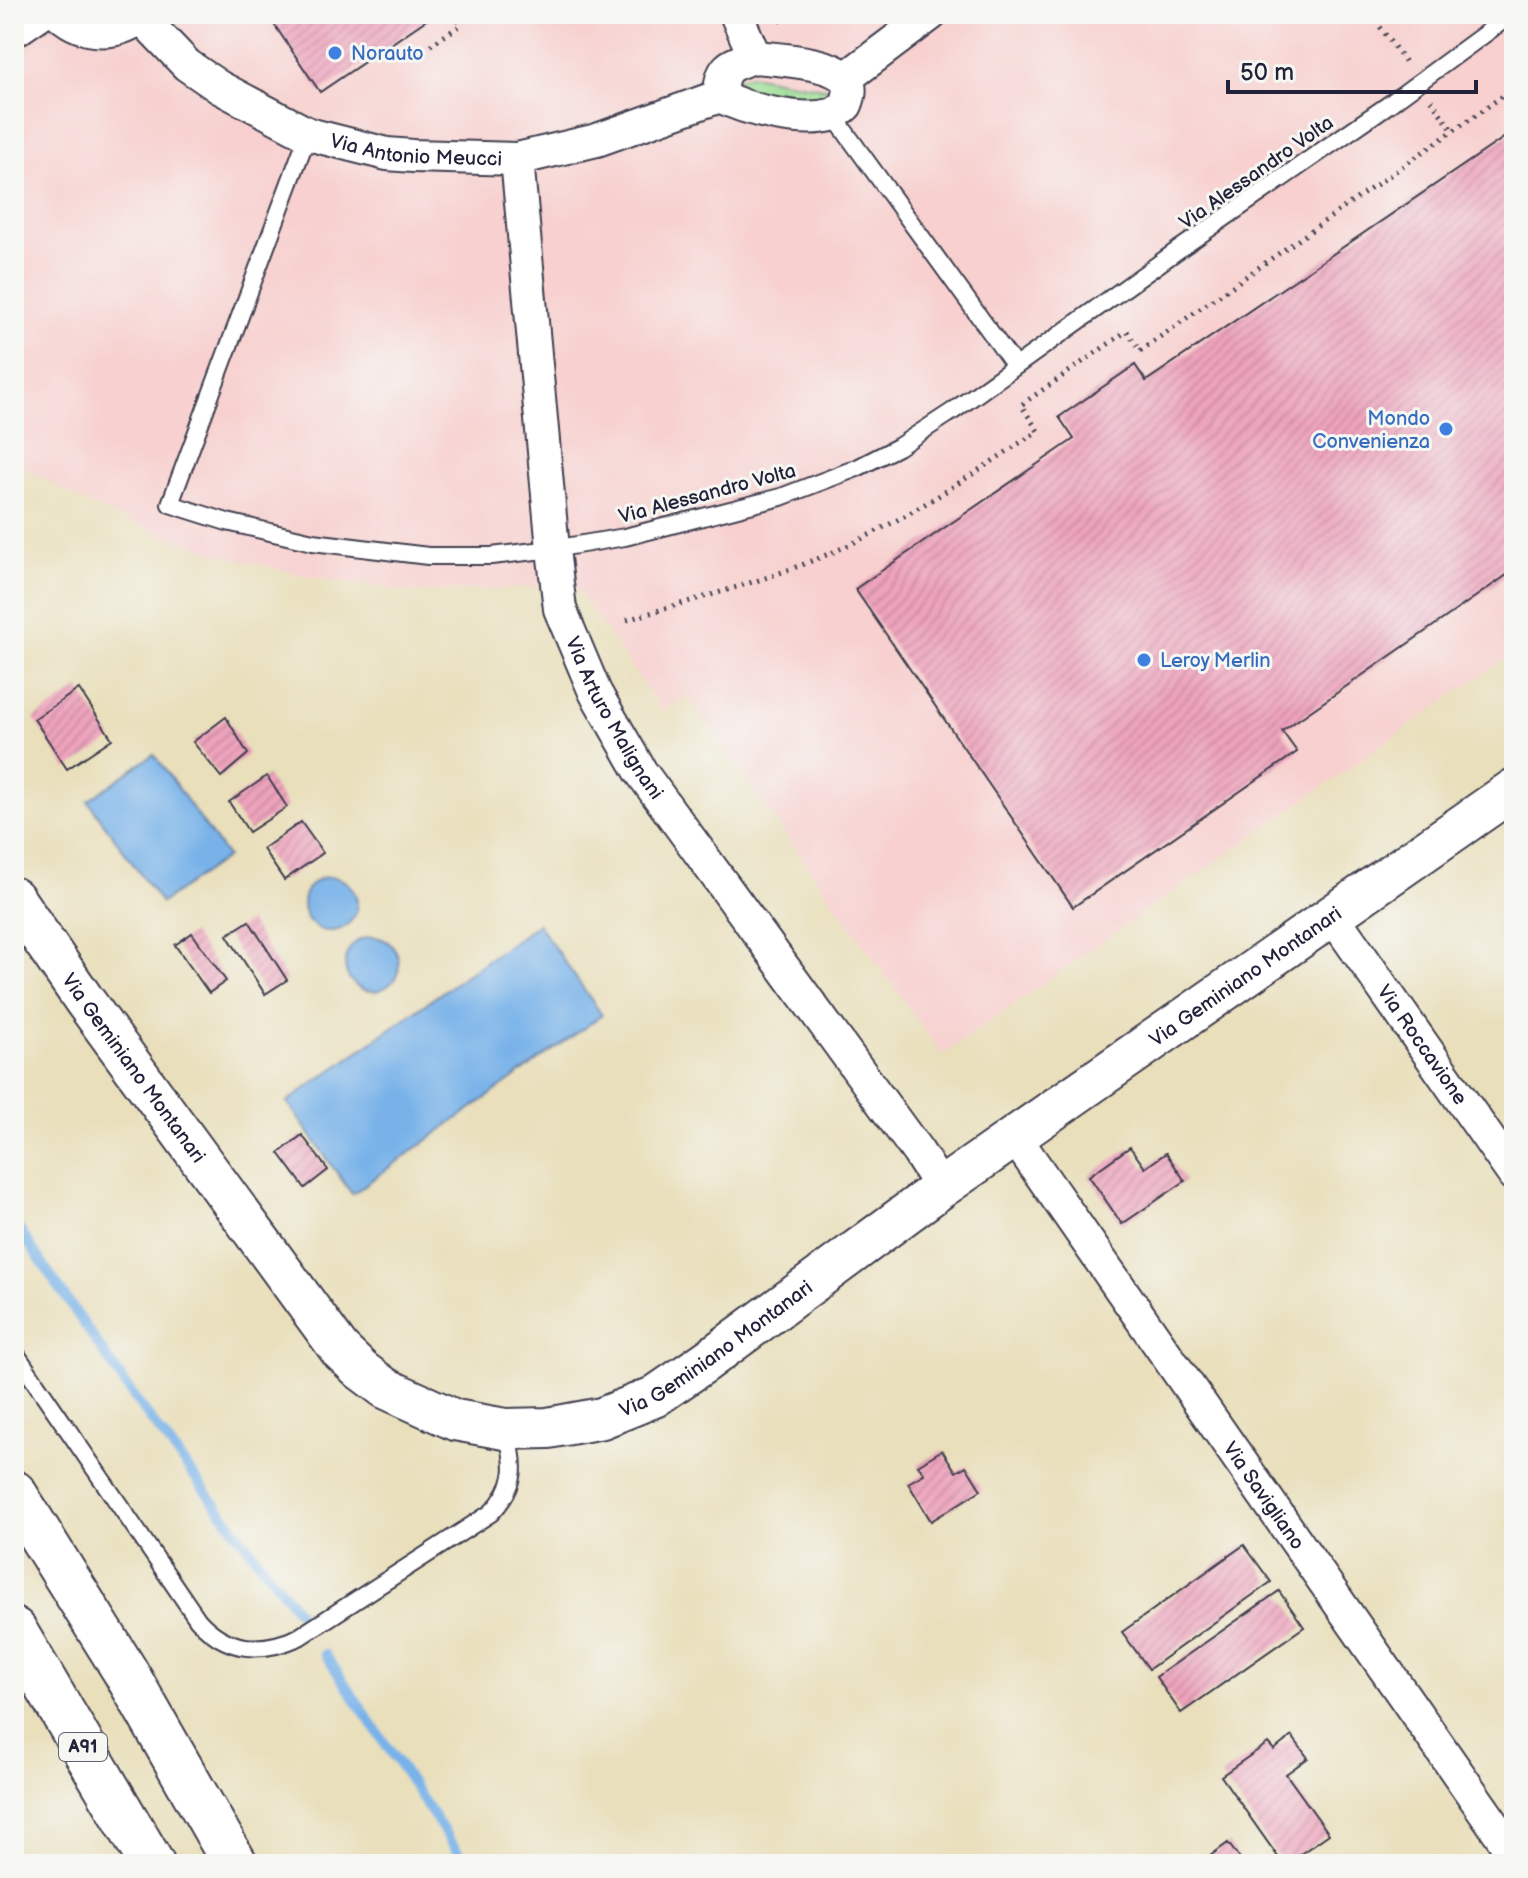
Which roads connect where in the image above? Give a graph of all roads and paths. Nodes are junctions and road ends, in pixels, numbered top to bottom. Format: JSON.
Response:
{"nodes":[{"id":1,"x":39,"y":14,"type":"edge"},
{"id":2,"x":60,"y":14,"type":"edge"},
{"id":3,"x":454,"y":14,"type":"edge"},
{"id":4,"x":736,"y":14,"type":"edge"},
{"id":5,"x":776,"y":14,"type":"edge"},
{"id":6,"x":931,"y":14,"type":"edge"},
{"id":7,"x":1512,"y":14,"type":"edge"},
{"id":8,"x":143,"y":16,"type":"edge"},
{"id":9,"x":785,"y":26,"type":"dead end"},
{"id":10,"x":14,"y":31,"type":"edge"},
{"id":11,"x":417,"y":54,"type":"dead end"},
{"id":12,"x":755,"y":57,"type":"junction"},
{"id":13,"x":846,"y":78,"type":"junction"},
{"id":14,"x":1514,"y":88,"type":"edge"},
{"id":15,"x":720,"y":96,"type":"junction"},
{"id":16,"x":833,"y":115,"type":"junction"},
{"id":17,"x":308,"y":134,"type":"junction"},
{"id":18,"x":517,"y":159,"type":"junction"},
{"id":19,"x":1015,"y":366,"type":"junction"},
{"id":20,"x":553,"y":549,"type":"junction"},
{"id":21,"x":627,"y":620,"type":"dead end"},
{"id":22,"x":1514,"y":789,"type":"edge"},
{"id":23,"x":14,"y":898,"type":"edge"},
{"id":24,"x":1332,"y":915,"type":"junction"},
{"id":25,"x":1014,"y":1136,"type":"junction"},
{"id":26,"x":1514,"y":1175,"type":"edge"},
{"id":27,"x":941,"y":1188,"type":"junction"},
{"id":28,"x":14,"y":1351,"type":"edge"},
{"id":29,"x":505,"y":1429,"type":"junction"},
{"id":30,"x":14,"y":1493,"type":"edge"},
{"id":31,"x":14,"y":1630,"type":"edge"},
{"id":32,"x":125,"y":1671,"type":"junction"},
{"id":33,"x":1514,"y":1854,"type":"edge"},
{"id":34,"x":152,"y":1864,"type":"edge"},
{"id":35,"x":235,"y":1864,"type":"edge"},
{"id":36,"x":259,"y":1864,"type":"edge"}],
"edges":[{"from":1,"to":10,"type":"street"},
{"from":2,"to":8,"type":"street"},
{"from":3,"to":11,"type":"path"},
{"from":4,"to":12,"type":"street"},
{"from":5,"to":9,"type":"path"},
{"from":6,"to":13,"type":"street"},
{"from":7,"to":19,"type":"lane","name":"Via Alessandro Volta"},
{"from":8,"to":17,"type":"street","name":"Via Antonio Meucci"},
{"from":12,"to":13,"type":"street"},
{"from":12,"to":15,"type":"street"},
{"from":13,"to":16,"type":"street"},
{"from":14,"to":21,"type":"path"},
{"from":15,"to":16,"type":"street"},
{"from":15,"to":18,"type":"street","name":"Via Antonio Meucci"},
{"from":16,"to":19,"type":"lane"},
{"from":17,"to":18,"type":"street","name":"Via Antonio Meucci"},
{"from":17,"to":20,"type":"lane","name":"Via Alessandro Volta"},
{"from":18,"to":20,"type":"street","name":"Via Arturo Malignani"},
{"from":19,"to":20,"type":"lane","name":"Via Alessandro Volta"},
{"from":20,"to":27,"type":"street","name":"Via Arturo Malignani"},
{"from":22,"to":24,"type":"street","name":"Via Geminiano Montanari"},
{"from":23,"to":29,"type":"street","name":"Via Geminiano Montanari"},
{"from":24,"to":25,"type":"street","name":"Via Geminiano Montanari"},
{"from":24,"to":26,"type":"street","name":"Via Roccavione"},
{"from":25,"to":27,"type":"street","name":"Via Geminiano Montanari"},
{"from":25,"to":33,"type":"street","name":"Via Savigliano"},
{"from":27,"to":29,"type":"street","name":"Via Geminiano Montanari"},
{"from":28,"to":29,"type":"lane"},
{"from":30,"to":32,"type":"highway"},
{"from":31,"to":34,"type":"highway","number":"A91"},
{"from":32,"to":35,"type":"highway"},
{"from":32,"to":36,"type":"highway"}]}
